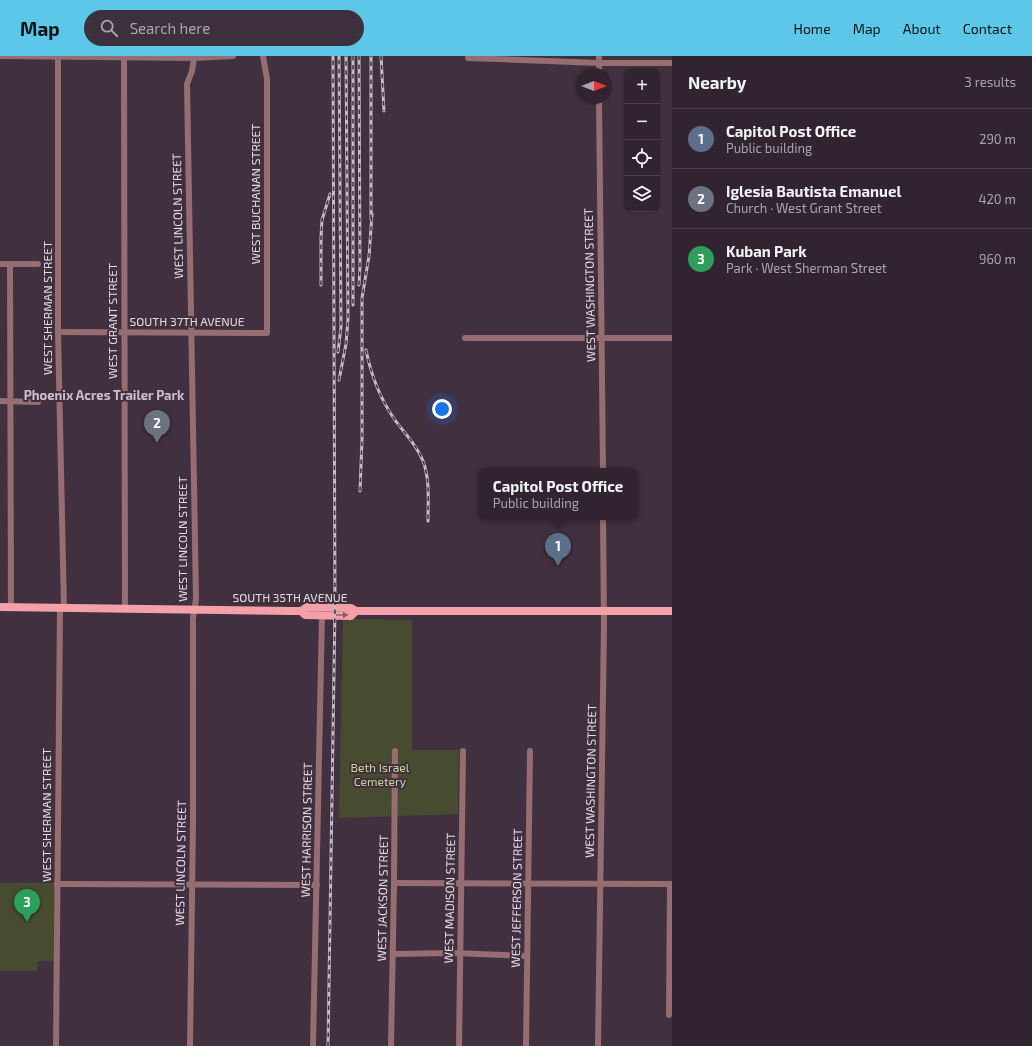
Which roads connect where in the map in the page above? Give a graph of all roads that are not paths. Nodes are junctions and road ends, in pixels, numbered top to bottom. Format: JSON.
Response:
{"nodes":[{"id":1,"x":0,"y":56,"type":"edge"},
{"id":2,"x":58,"y":56,"type":"edge"},
{"id":3,"x":91,"y":56,"type":"edge"},
{"id":4,"x":225,"y":56,"type":"edge"},
{"id":5,"x":234,"y":56,"type":"edge"},
{"id":6,"x":263,"y":56,"type":"edge"},
{"id":7,"x":599,"y":56,"type":"edge"},
{"id":8,"x":124,"y":57,"type":"edge"},
{"id":9,"x":158,"y":57,"type":"edge"},
{"id":10,"x":194,"y":58,"type":"junction"},
{"id":11,"x":468,"y":58,"type":"dead end"},
{"id":12,"x":599,"y":63,"type":"junction"},
{"id":13,"x":672,"y":63,"type":"edge"},
{"id":14,"x":599,"y":68,"type":"edge"},
{"id":15,"x":599,"y":104,"type":"edge"},
{"id":16,"x":0,"y":264,"type":"edge"},
{"id":17,"x":10,"y":264,"type":"junction"},
{"id":18,"x":38,"y":264,"type":"dead end"},
{"id":19,"x":58,"y":332,"type":"junction"},
{"id":20,"x":124,"y":332,"type":"junction"},
{"id":21,"x":191,"y":333,"type":"junction"},
{"id":22,"x":267,"y":333,"type":"joint"},
{"id":23,"x":465,"y":338,"type":"dead end"},
{"id":24,"x":602,"y":338,"type":"junction"},
{"id":25,"x":672,"y":338,"type":"edge"},
{"id":26,"x":0,"y":401,"type":"edge"},
{"id":27,"x":11,"y":401,"type":"junction"},
{"id":28,"x":38,"y":402,"type":"dead end"},
{"id":29,"x":603,"y":468,"type":"edge"},
{"id":30,"x":603,"y":520,"type":"edge"},
{"id":31,"x":0,"y":607,"type":"edge"},
{"id":32,"x":11,"y":607,"type":"junction"},
{"id":33,"x":62,"y":608,"type":"junction"},
{"id":34,"x":125,"y":609,"type":"junction"},
{"id":35,"x":194,"y":609,"type":"junction"},
{"id":36,"x":301,"y":611,"type":"junction"},
{"id":37,"x":356,"y":611,"type":"junction"},
{"id":38,"x":604,"y":611,"type":"junction"},
{"id":39,"x":672,"y":611,"type":"edge"},
{"id":40,"x":322,"y":615,"type":"junction"},
{"id":41,"x":394,"y":751,"type":"dead end"},
{"id":42,"x":463,"y":751,"type":"dead end"},
{"id":43,"x":530,"y":751,"type":"dead end"},
{"id":44,"x":192,"y":883,"type":"junction"},
{"id":45,"x":394,"y":883,"type":"junction"},
{"id":46,"x":528,"y":883,"type":"junction"},
{"id":47,"x":600,"y":883,"type":"junction"},
{"id":48,"x":57,"y":884,"type":"junction"},
{"id":49,"x":461,"y":884,"type":"junction"},
{"id":50,"x":671,"y":884,"type":"edge"},
{"id":51,"x":317,"y":885,"type":"junction"},
{"id":52,"x":393,"y":954,"type":"junction"},
{"id":53,"x":460,"y":955,"type":"junction"},
{"id":54,"x":527,"y":956,"type":"junction"},
{"id":55,"x":669,"y":1015,"type":"dead end"},
{"id":56,"x":56,"y":1046,"type":"edge"},
{"id":57,"x":190,"y":1046,"type":"edge"},
{"id":58,"x":313,"y":1046,"type":"edge"},
{"id":59,"x":391,"y":1046,"type":"edge"},
{"id":60,"x":459,"y":1046,"type":"edge"},
{"id":61,"x":526,"y":1046,"type":"edge"},
{"id":62,"x":598,"y":1046,"type":"edge"}],
"edges":[{"from":1,"to":2,"type":"street"},
{"from":2,"to":3,"type":"street"},
{"from":2,"to":19,"type":"street","name":"WEST SHERMAN STREET"},
{"from":3,"to":8,"type":"street"},
{"from":4,"to":5,"type":"street"},
{"from":4,"to":10,"type":"street"},
{"from":6,"to":22,"type":"street","name":"WEST BUCHANAN STREET"},
{"from":7,"to":12,"type":"street"},
{"from":8,"to":9,"type":"street"},
{"from":8,"to":20,"type":"street","name":"WEST GRANT STREET"},
{"from":9,"to":10,"type":"street"},
{"from":10,"to":21,"type":"street","name":"WEST LINCOLN STREET"},
{"from":11,"to":12,"type":"street"},
{"from":12,"to":13,"type":"street"},
{"from":12,"to":14,"type":"street"},
{"from":15,"to":24,"type":"street","name":"WEST WASHINGTON STREET"},
{"from":16,"to":17,"type":"street"},
{"from":17,"to":18,"type":"street"},
{"from":17,"to":27,"type":"street"},
{"from":19,"to":20,"type":"street","name":"SOUTH 37TH AVENUE"},
{"from":19,"to":33,"type":"street","name":"WEST SHERMAN STREET"},
{"from":20,"to":21,"type":"street","name":"SOUTH 37TH AVENUE"},
{"from":20,"to":34,"type":"street","name":"WEST GRANT STREET"},
{"from":21,"to":22,"type":"street","name":"SOUTH 37TH AVENUE"},
{"from":21,"to":35,"type":"street","name":"WEST LINCOLN STREET"},
{"from":23,"to":24,"type":"street"},
{"from":24,"to":25,"type":"street"},
{"from":24,"to":29,"type":"street","name":"WEST WASHINGTON STREET"},
{"from":26,"to":27,"type":"street"},
{"from":27,"to":28,"type":"street"},
{"from":27,"to":32,"type":"street"},
{"from":30,"to":38,"type":"street","name":"WEST WASHINGTON STREET"},
{"from":31,"to":32,"type":"main road","name":"SOUTH 35TH AVENUE"},
{"from":32,"to":33,"type":"main road","name":"SOUTH 35TH AVENUE"},
{"from":33,"to":34,"type":"main road","name":"SOUTH 35TH AVENUE"},
{"from":33,"to":48,"type":"street","name":"WEST SHERMAN STREET"},
{"from":34,"to":35,"type":"main road","name":"SOUTH 35TH AVENUE"},
{"from":35,"to":36,"type":"main road","name":"SOUTH 35TH AVENUE"},
{"from":35,"to":44,"type":"street","name":"WEST LINCOLN STREET"},
{"from":36,"to":37,"type":"main road","name":"SOUTH 35TH AVENUE"},
{"from":36,"to":40,"type":"main road"},
{"from":37,"to":38,"type":"main road","name":"SOUTH 35TH AVENUE"},
{"from":40,"to":37,"type":"main road","one_way":true},
{"from":38,"to":39,"type":"main road","name":"SOUTH 35TH AVENUE"},
{"from":38,"to":47,"type":"street","name":"WEST WASHINGTON STREET"},
{"from":40,"to":51,"type":"street","name":"WEST HARRISON STREET"},
{"from":41,"to":45,"type":"street","name":"WEST JACKSON STREET"},
{"from":42,"to":49,"type":"street","name":"WEST MADISON STREET"},
{"from":43,"to":46,"type":"street","name":"WEST JEFFERSON STREET"},
{"from":44,"to":48,"type":"street"},
{"from":44,"to":51,"type":"street"},
{"from":44,"to":57,"type":"street","name":"WEST LINCOLN STREET"},
{"from":45,"to":49,"type":"street"},
{"from":45,"to":52,"type":"street","name":"WEST JACKSON STREET"},
{"from":46,"to":47,"type":"street"},
{"from":46,"to":49,"type":"street"},
{"from":46,"to":54,"type":"street","name":"WEST JEFFERSON STREET"},
{"from":47,"to":50,"type":"street"},
{"from":47,"to":62,"type":"street","name":"WEST WASHINGTON STREET"},
{"from":48,"to":56,"type":"street","name":"WEST SHERMAN STREET"},
{"from":49,"to":53,"type":"street","name":"WEST MADISON STREET"},
{"from":50,"to":55,"type":"street"},
{"from":51,"to":58,"type":"street","name":"WEST HARRISON STREET"},
{"from":52,"to":53,"type":"street"},
{"from":52,"to":59,"type":"street","name":"WEST JACKSON STREET"},
{"from":53,"to":54,"type":"street"},
{"from":53,"to":60,"type":"street","name":"WEST MADISON STREET"},
{"from":54,"to":61,"type":"street","name":"WEST JEFFERSON STREET"}]}
